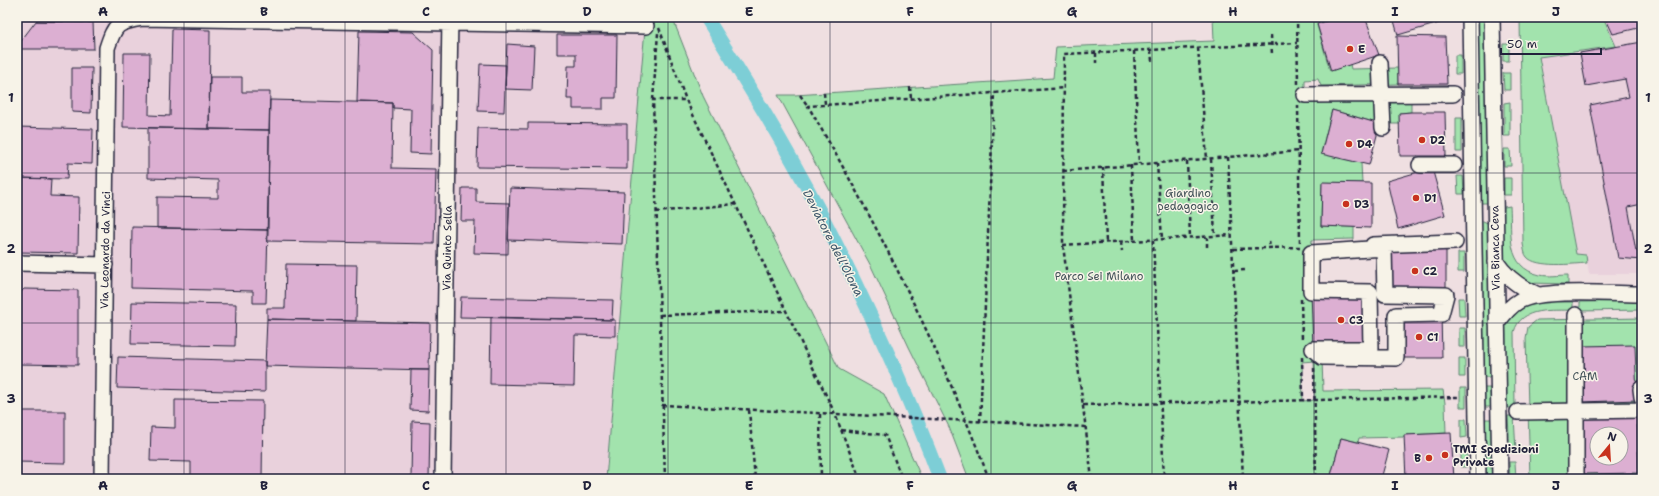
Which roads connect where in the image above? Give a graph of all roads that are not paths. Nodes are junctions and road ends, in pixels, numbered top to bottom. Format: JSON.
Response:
{"nodes":[{"id":1,"x":1470,"y":17,"type":"edge"},
{"id":2,"x":1492,"y":17,"type":"edge"},
{"id":3,"x":450,"y":20,"type":"edge"},
{"id":4,"x":646,"y":26,"type":"dead end"},
{"id":5,"x":1380,"y":66,"type":"dead end"},
{"id":6,"x":1382,"y":93,"type":"junction"},
{"id":7,"x":1453,"y":94,"type":"dead end"},
{"id":8,"x":1300,"y":95,"type":"road end"},
{"id":9,"x":1383,"y":126,"type":"dead end"},
{"id":10,"x":1420,"y":165,"type":"dead end"},
{"id":11,"x":1454,"y":165,"type":"dead end"},
{"id":12,"x":1495,"y":213,"type":"junction"},
{"id":13,"x":1473,"y":215,"type":"junction"},
{"id":14,"x":1455,"y":242,"type":"dead end"},
{"id":15,"x":1300,"y":251,"type":"road end"},
{"id":16,"x":1496,"y":262,"type":"junction"},
{"id":17,"x":17,"y":263,"type":"edge"},
{"id":18,"x":105,"y":265,"type":"junction"},
{"id":19,"x":1536,"y":294,"type":"junction"},
{"id":20,"x":1642,"y":294,"type":"edge"},
{"id":21,"x":1446,"y":304,"type":"joint"},
{"id":22,"x":1576,"y":315,"type":"dead end"},
{"id":23,"x":1497,"y":323,"type":"junction"},
{"id":24,"x":1642,"y":389,"type":"edge"},
{"id":25,"x":1642,"y":397,"type":"edge"},
{"id":26,"x":1642,"y":410,"type":"edge"},
{"id":27,"x":1576,"y":411,"type":"junction"},
{"id":28,"x":1518,"y":412,"type":"dead end"},
{"id":29,"x":102,"y":479,"type":"edge"},
{"id":30,"x":443,"y":479,"type":"edge"},
{"id":31,"x":1478,"y":479,"type":"edge"},
{"id":32,"x":1500,"y":479,"type":"edge"},
{"id":33,"x":1576,"y":479,"type":"edge"}],
"edges":[{"from":1,"to":13,"type":"street","name":"Via Bianca Ceva"},
{"from":2,"to":12,"type":"street","name":"Via Bianca Ceva"},
{"from":3,"to":4,"type":"street"},
{"from":3,"to":18,"type":"street","name":"Via Leonardo da Vinci"},
{"from":3,"to":30,"type":"street","name":"Via Quinto Sella"},
{"from":5,"to":6,"type":"street"},
{"from":6,"to":7,"type":"street"},
{"from":6,"to":8,"type":"street"},
{"from":6,"to":9,"type":"street"},
{"from":10,"to":11,"type":"street"},
{"from":12,"to":13,"type":"street"},
{"from":12,"to":16,"type":"street","name":"Via Bianca Ceva"},
{"from":13,"to":31,"type":"street","name":"Via Bianca Ceva"},
{"from":14,"to":15,"type":"street"},
{"from":16,"to":19,"type":"street"},
{"from":16,"to":23,"type":"street","name":"Via Bianca Ceva"},
{"from":17,"to":18,"type":"street"},
{"from":18,"to":29,"type":"street","name":"Via Leonardo da Vinci"},
{"from":19,"to":20,"type":"street"},
{"from":19,"to":23,"type":"street"},
{"from":21,"to":21,"type":"street"},
{"from":22,"to":27,"type":"street"},
{"from":23,"to":32,"type":"street","name":"Via Bianca Ceva"},
{"from":24,"to":25,"type":"street"},
{"from":26,"to":27,"type":"street"},
{"from":27,"to":28,"type":"street"},
{"from":27,"to":33,"type":"street"}]}
